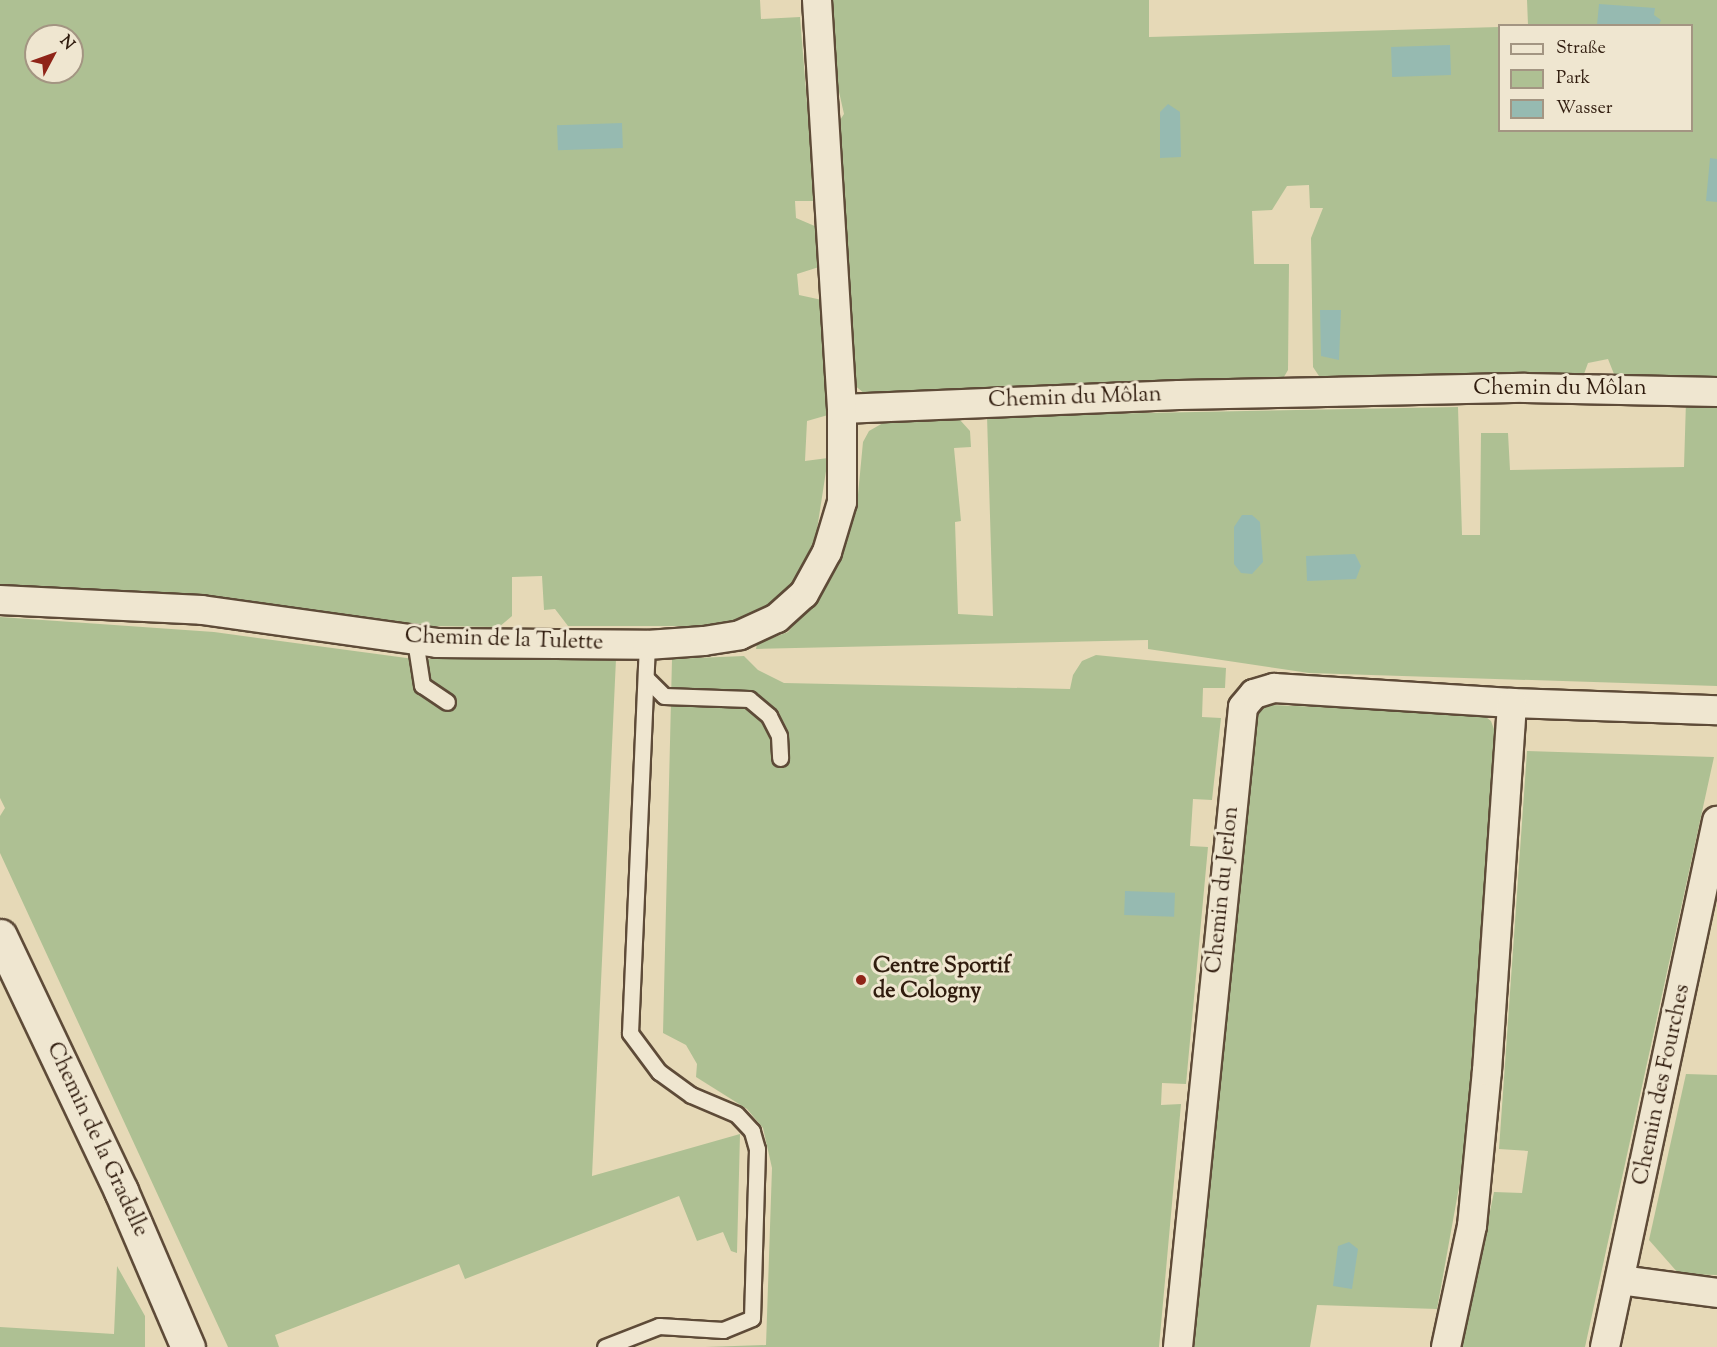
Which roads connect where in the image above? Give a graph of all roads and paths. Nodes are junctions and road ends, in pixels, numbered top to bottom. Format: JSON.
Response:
{"nodes":[{"id":1,"x":817,"y":0,"type":"edge"},
{"id":2,"x":1717,"y":392,"type":"edge"},
{"id":3,"x":842,"y":409,"type":"junction"},
{"id":4,"x":0,"y":600,"type":"edge"},
{"id":5,"x":415,"y":640,"type":"junction"},
{"id":6,"x":647,"y":645,"type":"junction"},
{"id":7,"x":646,"y":678,"type":"junction"},
{"id":8,"x":447,"y":702,"type":"dead end"},
{"id":9,"x":1512,"y":703,"type":"junction"},
{"id":10,"x":1717,"y":710,"type":"edge"},
{"id":11,"x":780,"y":758,"type":"dead end"},
{"id":12,"x":1717,"y":821,"type":"edge"},
{"id":13,"x":0,"y":936,"type":"edge"},
{"id":14,"x":1620,"y":1280,"type":"junction"},
{"id":15,"x":1717,"y":1293,"type":"edge"},
{"id":16,"x":188,"y":1347,"type":"edge"},
{"id":17,"x":605,"y":1347,"type":"edge"},
{"id":18,"x":1178,"y":1347,"type":"edge"},
{"id":19,"x":1446,"y":1347,"type":"edge"},
{"id":20,"x":1605,"y":1347,"type":"edge"}],
"edges":[{"from":1,"to":3,"type":"street"},
{"from":2,"to":3,"type":"street","name":"Chemin du Môlan"},
{"from":3,"to":6,"type":"street","name":"Chemin de la Tulette"},
{"from":4,"to":5,"type":"street","name":"Chemin de la Tulette"},
{"from":5,"to":6,"type":"street","name":"Chemin de la Tulette"},
{"from":5,"to":8,"type":"lane"},
{"from":6,"to":7,"type":"lane"},
{"from":7,"to":11,"type":"lane"},
{"from":7,"to":17,"type":"lane"},
{"from":9,"to":10,"type":"street","name":"Chemin du Jerlon"},
{"from":9,"to":18,"type":"street","name":"Chemin du Jerlon"},
{"from":9,"to":19,"type":"street"},
{"from":12,"to":14,"type":"street","name":"Chemin des Fourches"},
{"from":13,"to":16,"type":"street","name":"Chemin de la Gradelle"},
{"from":14,"to":15,"type":"street"},
{"from":14,"to":20,"type":"street","name":"Chemin des Fourches"}]}
